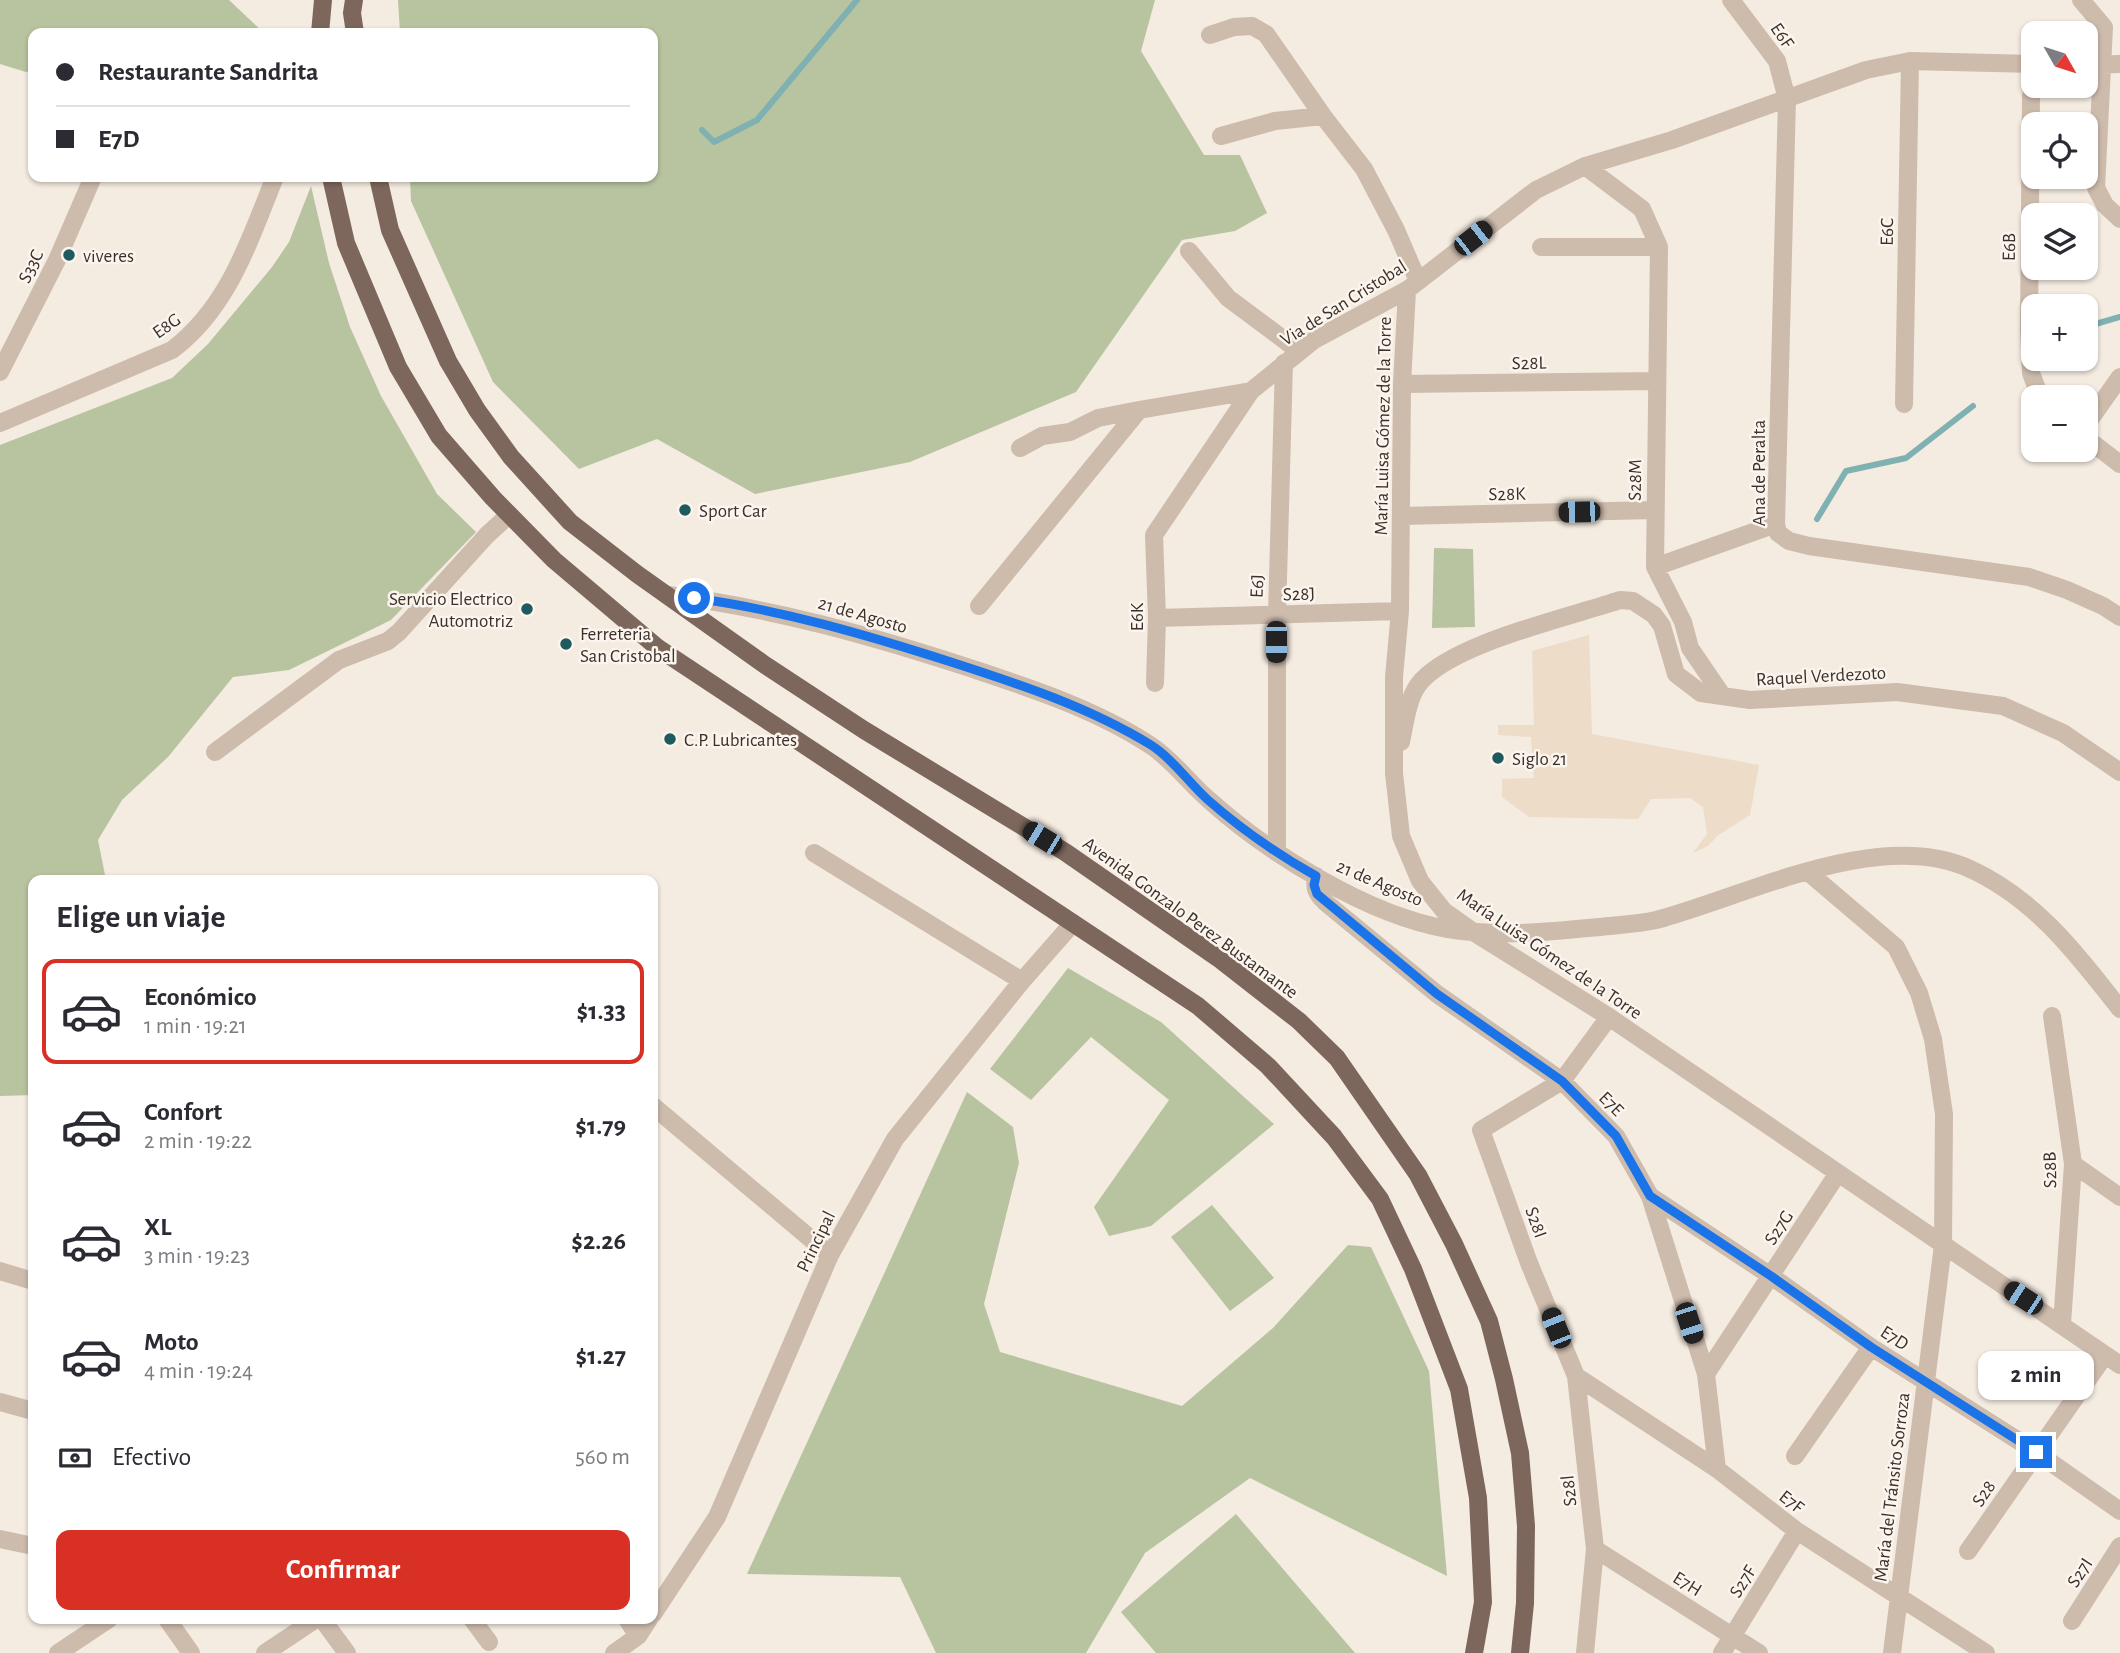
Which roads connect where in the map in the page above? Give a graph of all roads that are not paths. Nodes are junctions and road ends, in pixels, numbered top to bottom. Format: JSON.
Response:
{"nodes":[{"id":1,"x":323,"y":0,"type":"edge"},
{"id":2,"x":354,"y":0,"type":"edge"},
{"id":3,"x":1731,"y":0,"type":"edge"},
{"id":4,"x":2081,"y":0,"type":"edge"},
{"id":5,"x":320,"y":28,"type":"edge"},
{"id":6,"x":354,"y":28,"type":"edge"},
{"id":7,"x":1210,"y":35,"type":"dead end"},
{"id":8,"x":1910,"y":61,"type":"junction"},
{"id":9,"x":2021,"y":64,"type":"edge"},
{"id":10,"x":2103,"y":65,"type":"edge"},
{"id":11,"x":2031,"y":98,"type":"edge"},
{"id":12,"x":1787,"y":99,"type":"junction"},
{"id":13,"x":1323,"y":117,"type":"junction"},
{"id":14,"x":1221,"y":136,"type":"dead end"},
{"id":15,"x":1585,"y":166,"type":"junction"},
{"id":16,"x":91,"y":182,"type":"edge"},
{"id":17,"x":273,"y":182,"type":"edge"},
{"id":18,"x":332,"y":182,"type":"edge"},
{"id":19,"x":379,"y":182,"type":"edge"},
{"id":20,"x":2112,"y":205,"type":"edge"},
{"id":21,"x":2120,"y":219,"type":"edge"},
{"id":22,"x":1541,"y":247,"type":"dead end"},
{"id":23,"x":1659,"y":247,"type":"junction"},
{"id":24,"x":1189,"y":251,"type":"dead end"},
{"id":25,"x":1413,"y":285,"type":"junction"},
{"id":26,"x":1299,"y":351,"type":"junction"},
{"id":27,"x":1284,"y":363,"type":"junction"},
{"id":28,"x":0,"y":373,"type":"edge"},
{"id":29,"x":2120,"y":377,"type":"edge"},
{"id":30,"x":1657,"y":381,"type":"junction"},
{"id":31,"x":1402,"y":384,"type":"junction"},
{"id":32,"x":2036,"y":385,"type":"edge"},
{"id":33,"x":1251,"y":391,"type":"junction"},
{"id":34,"x":1904,"y":404,"type":"dead end"},
{"id":35,"x":2098,"y":408,"type":"edge"},
{"id":36,"x":1139,"y":410,"type":"junction"},
{"id":37,"x":0,"y":423,"type":"edge"},
{"id":38,"x":1020,"y":448,"type":"dead end"},
{"id":39,"x":2098,"y":448,"type":"edge"},
{"id":40,"x":2120,"y":464,"type":"edge"},
{"id":41,"x":1655,"y":510,"type":"junction"},
{"id":42,"x":509,"y":515,"type":"junction"},
{"id":43,"x":1401,"y":516,"type":"junction"},
{"id":44,"x":1776,"y":524,"type":"junction"},
{"id":45,"x":1654,"y":567,"type":"junction"},
{"id":46,"x":668,"y":595,"type":"junction"},
{"id":47,"x":979,"y":606,"type":"dead end"},
{"id":48,"x":1400,"y":611,"type":"junction"},
{"id":49,"x":1276,"y":615,"type":"junction"},
{"id":50,"x":2120,"y":617,"type":"edge"},
{"id":51,"x":1157,"y":618,"type":"junction"},
{"id":52,"x":1155,"y":683,"type":"dead end"},
{"id":53,"x":1722,"y":695,"type":"junction"},
{"id":54,"x":215,"y":752,"type":"dead end"},
{"id":55,"x":2120,"y":772,"type":"edge"},
{"id":56,"x":1394,"y":773,"type":"junction"},
{"id":57,"x":814,"y":853,"type":"dead end"},
{"id":58,"x":1276,"y":853,"type":"junction"},
{"id":59,"x":1808,"y":872,"type":"junction"},
{"id":60,"x":1316,"y":876,"type":"junction"},
{"id":61,"x":1073,"y":923,"type":"junction"},
{"id":62,"x":1475,"y":933,"type":"junction"},
{"id":63,"x":1022,"y":981,"type":"junction"},
{"id":64,"x":2120,"y":1009,"type":"edge"},
{"id":65,"x":2052,"y":1016,"type":"dead end"},
{"id":66,"x":1609,"y":1017,"type":"junction"},
{"id":67,"x":1562,"y":1081,"type":"junction"},
{"id":68,"x":658,"y":1110,"type":"edge"},
{"id":69,"x":2073,"y":1164,"type":"junction"},
{"id":70,"x":1838,"y":1173,"type":"junction"},
{"id":71,"x":1650,"y":1196,"type":"junction"},
{"id":72,"x":2120,"y":1197,"type":"edge"},
{"id":73,"x":1944,"y":1245,"type":"junction"},
{"id":74,"x":830,"y":1255,"type":"junction"},
{"id":75,"x":0,"y":1270,"type":"edge"},
{"id":76,"x":1771,"y":1276,"type":"junction"},
{"id":77,"x":28,"y":1279,"type":"edge"},
{"id":78,"x":2062,"y":1324,"type":"junction"},
{"id":79,"x":1556,"y":1328,"type":"joint"},
{"id":80,"x":1871,"y":1347,"type":"junction"},
{"id":81,"x":2113,"y":1360,"type":"edge"},
{"id":82,"x":1706,"y":1374,"type":"junction"},
{"id":83,"x":1576,"y":1376,"type":"junction"},
{"id":84,"x":1925,"y":1381,"type":"junction"},
{"id":85,"x":0,"y":1402,"type":"edge"},
{"id":86,"x":28,"y":1409,"type":"edge"},
{"id":87,"x":2036,"y":1452,"type":"junction"},
{"id":88,"x":1795,"y":1456,"type":"dead end"},
{"id":89,"x":1717,"y":1469,"type":"junction"},
{"id":90,"x":2120,"y":1511,"type":"edge"},
{"id":91,"x":1797,"y":1531,"type":"junction"},
{"id":92,"x":0,"y":1539,"type":"edge"},
{"id":93,"x":28,"y":1545,"type":"edge"},
{"id":94,"x":2120,"y":1546,"type":"edge"},
{"id":95,"x":1595,"y":1549,"type":"junction"},
{"id":96,"x":1968,"y":1551,"type":"dead end"},
{"id":97,"x":1898,"y":1595,"type":"junction"},
{"id":98,"x":658,"y":1606,"type":"edge"},
{"id":99,"x":2072,"y":1620,"type":"dead end"},
{"id":100,"x":102,"y":1624,"type":"edge"},
{"id":101,"x":171,"y":1624,"type":"edge"},
{"id":102,"x":308,"y":1624,"type":"edge"},
{"id":103,"x":326,"y":1624,"type":"edge"},
{"id":104,"x":476,"y":1624,"type":"edge"},
{"id":105,"x":630,"y":1624,"type":"edge"},
{"id":106,"x":646,"y":1624,"type":"edge"},
{"id":107,"x":638,"y":1636,"type":"junction"},
{"id":108,"x":1733,"y":1636,"type":"junction"},
{"id":109,"x":489,"y":1642,"type":"dead end"},
{"id":110,"x":58,"y":1653,"type":"edge"},
{"id":111,"x":191,"y":1653,"type":"edge"},
{"id":112,"x":265,"y":1653,"type":"edge"},
{"id":113,"x":346,"y":1653,"type":"edge"},
{"id":114,"x":614,"y":1653,"type":"edge"},
{"id":115,"x":1474,"y":1653,"type":"edge"},
{"id":116,"x":1520,"y":1653,"type":"edge"},
{"id":117,"x":1585,"y":1653,"type":"edge"},
{"id":118,"x":1722,"y":1653,"type":"edge"},
{"id":119,"x":1759,"y":1653,"type":"edge"},
{"id":120,"x":1892,"y":1653,"type":"edge"},
{"id":121,"x":1986,"y":1653,"type":"edge"}],
"edges":[{"from":1,"to":5,"type":"main road"},
{"from":2,"to":6,"type":"main road"},
{"from":3,"to":12,"type":"street","name":"E6F"},
{"from":4,"to":10,"type":"street"},
{"from":7,"to":13,"type":"street"},
{"from":8,"to":9,"type":"street","name":"Via de San Cristobal"},
{"from":8,"to":12,"type":"street","name":"Via de San Cristobal"},
{"from":8,"to":34,"type":"street","name":"E6C"},
{"from":10,"to":20,"type":"street"},
{"from":11,"to":32,"type":"street","name":"E6B"},
{"from":12,"to":15,"type":"street","name":"Via de San Cristobal"},
{"from":12,"to":44,"type":"street","name":"Ana de Peralta"},
{"from":13,"to":14,"type":"street"},
{"from":13,"to":25,"type":"street"},
{"from":15,"to":23,"type":"street","name":"S28M"},
{"from":15,"to":25,"type":"street","name":"Via de San Cristobal"},
{"from":16,"to":28,"type":"street","name":"S33C"},
{"from":17,"to":37,"type":"street","name":"E8G"},
{"from":18,"to":42,"type":"main road"},
{"from":19,"to":46,"type":"main road","name":"Avenida Gonzalo Perez Bustamante"},
{"from":20,"to":21,"type":"street"},
{"from":22,"to":23,"type":"street"},
{"from":23,"to":30,"type":"street","name":"S28M"},
{"from":24,"to":26,"type":"street"},
{"from":25,"to":26,"type":"street","name":"Via de San Cristobal"},
{"from":25,"to":31,"type":"street","name":"María Luisa Gómez de la Torre"},
{"from":26,"to":27,"type":"street","name":"Via de San Cristobal"},
{"from":27,"to":33,"type":"street","name":"Via de San Cristobal"},
{"from":27,"to":49,"type":"street","name":"E6J"},
{"from":29,"to":35,"type":"street"},
{"from":30,"to":31,"type":"street","name":"S28L"},
{"from":30,"to":41,"type":"street","name":"S28M"},
{"from":31,"to":43,"type":"street","name":"María Luisa Gómez de la Torre"},
{"from":33,"to":36,"type":"street"},
{"from":33,"to":51,"type":"street","name":"E6K"},
{"from":36,"to":38,"type":"street"},
{"from":36,"to":47,"type":"street"},
{"from":39,"to":40,"type":"street"},
{"from":41,"to":43,"type":"street","name":"S28K"},
{"from":41,"to":45,"type":"street","name":"S28M"},
{"from":42,"to":54,"type":"street"},
{"from":42,"to":61,"type":"main road"},
{"from":43,"to":48,"type":"street","name":"María Luisa Gómez de la Torre"},
{"from":44,"to":45,"type":"street"},
{"from":44,"to":50,"type":"street","name":"Ana de Peralta"},
{"from":45,"to":53,"type":"street","name":"S28M"},
{"from":46,"to":58,"type":"street","name":"21 de Agosto"},
{"from":46,"to":116,"type":"main road","name":"Avenida Gonzalo Perez Bustamante"},
{"from":48,"to":49,"type":"street","name":"S28J"},
{"from":48,"to":56,"type":"street","name":"María Luisa Gómez de la Torre"},
{"from":49,"to":51,"type":"street","name":"S28J"},
{"from":49,"to":58,"type":"street","name":"E6J"},
{"from":51,"to":52,"type":"street","name":"E6K"},
{"from":53,"to":55,"type":"street","name":"Raquel Verdezoto"},
{"from":53,"to":56,"type":"street","name":"Raquel Verdezoto"},
{"from":56,"to":62,"type":"street","name":"María Luisa Gómez de la Torre"},
{"from":57,"to":63,"type":"street"},
{"from":58,"to":60,"type":"street","name":"21 de Agosto"},
{"from":59,"to":62,"type":"street","name":"21 de Agosto"},
{"from":59,"to":64,"type":"street","name":"21 de Agosto"},
{"from":59,"to":73,"type":"street","name":"María del Tránsito Sorroza"},
{"from":60,"to":62,"type":"street","name":"21 de Agosto"},
{"from":60,"to":67,"type":"street","name":"E7E"},
{"from":61,"to":63,"type":"street","name":"Principal"},
{"from":61,"to":115,"type":"main road"},
{"from":62,"to":66,"type":"street","name":"María Luisa Gómez de la Torre"},
{"from":63,"to":74,"type":"street","name":"Principal"},
{"from":65,"to":69,"type":"street","name":"S28B"},
{"from":66,"to":67,"type":"street"},
{"from":66,"to":70,"type":"street","name":"María Luisa Gómez de la Torre"},
{"from":67,"to":71,"type":"street","name":"E7E"},
{"from":67,"to":79,"type":"street","name":"S28I"},
{"from":68,"to":74,"type":"street"},
{"from":69,"to":72,"type":"street"},
{"from":69,"to":78,"type":"street","name":"S28B"},
{"from":70,"to":73,"type":"street","name":"María Luisa Gómez de la Torre"},
{"from":70,"to":76,"type":"street","name":"S27G"},
{"from":71,"to":76,"type":"street","name":"E7D"},
{"from":71,"to":82,"type":"street","name":"E7E"},
{"from":73,"to":78,"type":"street","name":"María Luisa Gómez de la Torre"},
{"from":73,"to":84,"type":"street","name":"María del Tránsito Sorroza"},
{"from":74,"to":98,"type":"street","name":"Principal"},
{"from":75,"to":77,"type":"street"},
{"from":76,"to":80,"type":"street","name":"E7D"},
{"from":76,"to":82,"type":"street","name":"S27G"},
{"from":78,"to":81,"type":"street","name":"María Luisa Gómez de la Torre"},
{"from":79,"to":83,"type":"street","name":"S28l"},
{"from":80,"to":84,"type":"street","name":"E7D"},
{"from":80,"to":88,"type":"street"},
{"from":81,"to":87,"type":"street","name":"S28"},
{"from":82,"to":89,"type":"street","name":"E7E"},
{"from":83,"to":89,"type":"street","name":"E7F"},
{"from":83,"to":95,"type":"street","name":"S28l"},
{"from":84,"to":87,"type":"street","name":"E7D"},
{"from":84,"to":97,"type":"street","name":"María del Tránsito Sorroza"},
{"from":85,"to":86,"type":"street"},
{"from":87,"to":90,"type":"street","name":"E7D"},
{"from":87,"to":96,"type":"street","name":"S28"},
{"from":89,"to":91,"type":"street","name":"E7F"},
{"from":91,"to":97,"type":"street","name":"E7F"},
{"from":91,"to":108,"type":"street","name":"S27F"},
{"from":92,"to":93,"type":"street"},
{"from":94,"to":99,"type":"street","name":"S27I"},
{"from":95,"to":108,"type":"street","name":"E7H"},
{"from":95,"to":117,"type":"street","name":"S28l"},
{"from":97,"to":120,"type":"street","name":"María del Tránsito Sorroza"},
{"from":97,"to":121,"type":"street","name":"E7F"},
{"from":100,"to":110,"type":"street"},
{"from":101,"to":111,"type":"street"},
{"from":102,"to":112,"type":"street"},
{"from":103,"to":113,"type":"street"},
{"from":104,"to":109,"type":"street"},
{"from":105,"to":107,"type":"street"},
{"from":106,"to":107,"type":"street"},
{"from":107,"to":114,"type":"street"},
{"from":108,"to":118,"type":"street","name":"S27F"},
{"from":108,"to":119,"type":"street","name":"E7H"}]}
